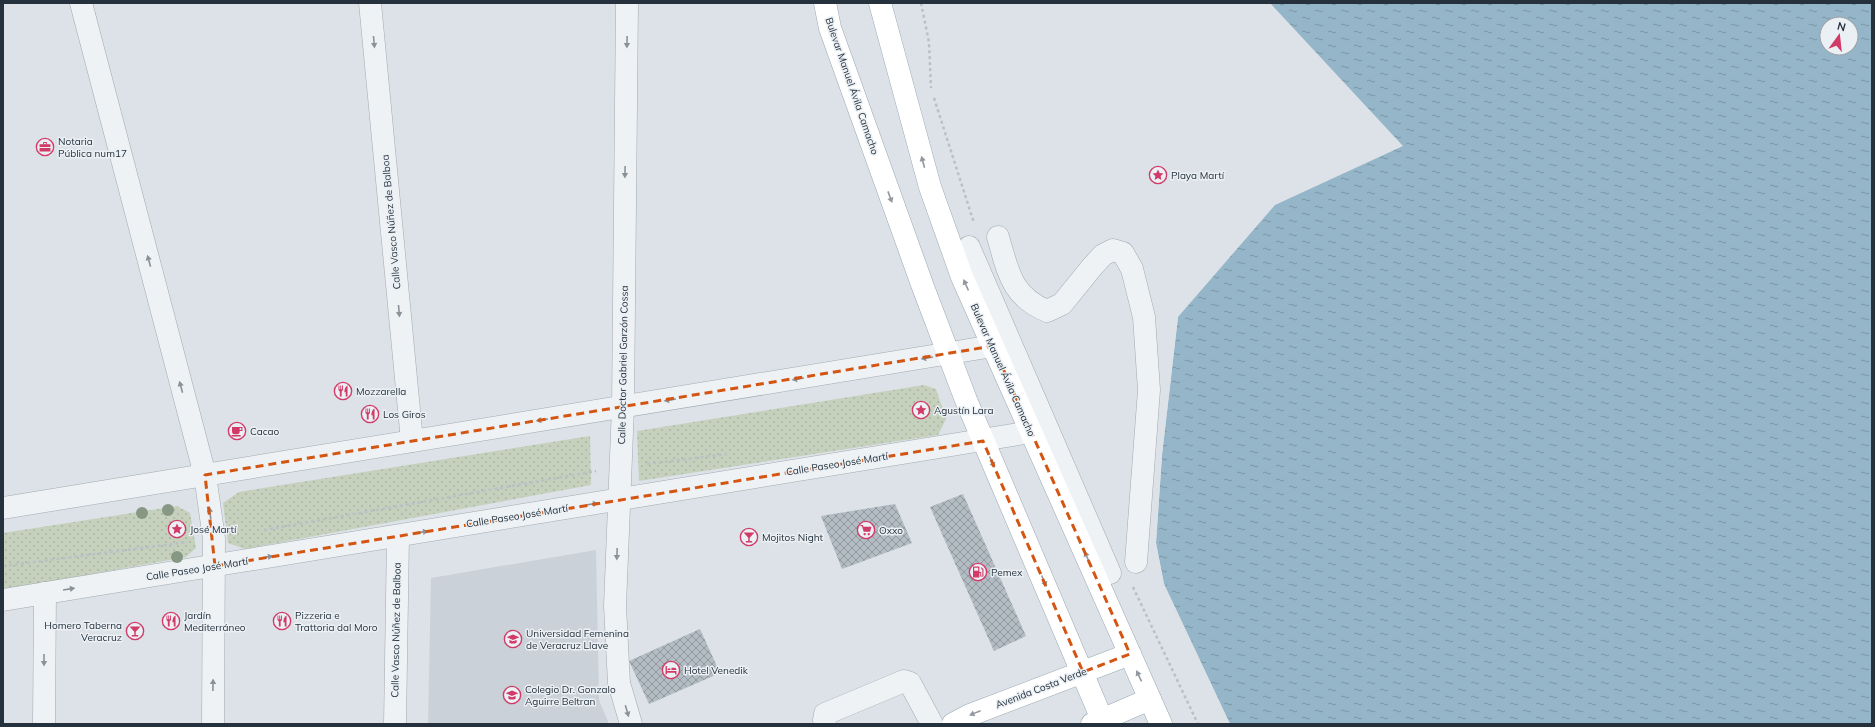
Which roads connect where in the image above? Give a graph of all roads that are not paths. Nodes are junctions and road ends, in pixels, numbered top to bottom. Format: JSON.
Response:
{"nodes":[{"id":1,"x":81,"y":3,"type":"edge"},
{"id":2,"x":370,"y":3,"type":"edge"},
{"id":3,"x":627,"y":3,"type":"edge"},
{"id":4,"x":825,"y":3,"type":"edge"},
{"id":5,"x":880,"y":3,"type":"edge"},
{"id":6,"x":998,"y":237,"type":"dead end"},
{"id":7,"x":969,"y":248,"type":"dead end"},
{"id":8,"x":993,"y":346,"type":"junction"},
{"id":9,"x":949,"y":354,"type":"junction"},
{"id":10,"x":623,"y":407,"type":"junction"},
{"id":11,"x":1031,"y":432,"type":"junction"},
{"id":12,"x":412,"y":441,"type":"junction"},
{"id":13,"x":983,"y":441,"type":"junction"},
{"id":14,"x":205,"y":475,"type":"junction"},
{"id":15,"x":618,"y":500,"type":"junction"},
{"id":16,"x":3,"y":508,"type":"edge"},
{"id":17,"x":398,"y":536,"type":"junction"},
{"id":18,"x":1136,"y":562,"type":"dead end"},
{"id":19,"x":215,"y":566,"type":"junction"},
{"id":20,"x":1110,"y":573,"type":"dead end"},
{"id":21,"x":45,"y":593,"type":"junction"},
{"id":22,"x":3,"y":600,"type":"edge"},
{"id":23,"x":1130,"y":654,"type":"junction"},
{"id":24,"x":1083,"y":672,"type":"junction"},
{"id":25,"x":1150,"y":699,"type":"junction"},
{"id":26,"x":1099,"y":723,"type":"edge"},
{"id":27,"x":44,"y":724,"type":"edge"},
{"id":28,"x":213,"y":724,"type":"edge"},
{"id":29,"x":395,"y":724,"type":"edge"},
{"id":30,"x":631,"y":724,"type":"edge"},
{"id":31,"x":825,"y":724,"type":"edge"},
{"id":32,"x":932,"y":724,"type":"edge"},
{"id":33,"x":953,"y":724,"type":"edge"},
{"id":34,"x":1161,"y":724,"type":"edge"}],
"edges":[{"from":14,"to":1,"type":"street","one_way":true},
{"from":2,"to":12,"type":"street","name":"Calle Vasco Núñez de Balboa","one_way":true},
{"from":3,"to":10,"type":"street","name":"Calle Doctor Gabriel Garzón Cossa","one_way":true},
{"from":4,"to":9,"type":"main road","name":"Bulevar Manuel Ávila Camacho","one_way":true},
{"from":8,"to":5,"type":"main road","name":"Bulevar Manuel Ávila Camacho","one_way":true},
{"from":6,"to":18,"type":"street"},
{"from":7,"to":20,"type":"street"},
{"from":8,"to":9,"type":"street"},
{"from":8,"to":11,"type":"main road","name":"Bulevar Manuel Ávila Camacho"},
{"from":9,"to":10,"type":"street","one_way":true},
{"from":9,"to":13,"type":"main road","name":"Bulevar Manuel Ávila Camacho"},
{"from":10,"to":12,"type":"street","one_way":true},
{"from":10,"to":15,"type":"street","name":"Calle Doctor Gabriel Garzón Cossa"},
{"from":11,"to":13,"type":"street","name":"Calle Paseo José Martí"},
{"from":23,"to":11,"type":"main road","name":"Bulevar Manuel Ávila Camacho","one_way":true},
{"from":12,"to":14,"type":"street"},
{"from":13,"to":15,"type":"street","name":"Calle Paseo José Martí"},
{"from":13,"to":24,"type":"main road","name":"Bulevar Manuel Ávila Camacho","one_way":true},
{"from":14,"to":16,"type":"street"},
{"from":19,"to":14,"type":"street","one_way":true},
{"from":17,"to":15,"type":"street","name":"Calle Paseo José Martí","one_way":true},
{"from":15,"to":30,"type":"street","name":"Calle Doctor Gabriel Garzón Cossa","one_way":true},
{"from":19,"to":17,"type":"street","name":"Calle Paseo José Martí","one_way":true},
{"from":17,"to":29,"type":"street","name":"Calle Vasco Núñez de Balboa"},
{"from":21,"to":19,"type":"street","name":"Calle Paseo José Martí","one_way":true},
{"from":28,"to":19,"type":"street","one_way":true},
{"from":21,"to":22,"type":"street","name":"Calle Paseo José Martí"},
{"from":21,"to":27,"type":"street","one_way":true},
{"from":23,"to":24,"type":"main road","name":"Avenida Costa Verde"},
{"from":25,"to":23,"type":"main road","name":"Bulevar Manuel Ávila Camacho","one_way":true},
{"from":24,"to":26,"type":"main road","name":"Bulevar Manuel Ávila Camacho"},
{"from":24,"to":33,"type":"main road","name":"Avenida Costa Verde","one_way":true},
{"from":25,"to":26,"type":"main road"},
{"from":25,"to":34,"type":"main road","name":"Bulevar Manuel Ávila Camacho"},
{"from":31,"to":32,"type":"street"}]}
